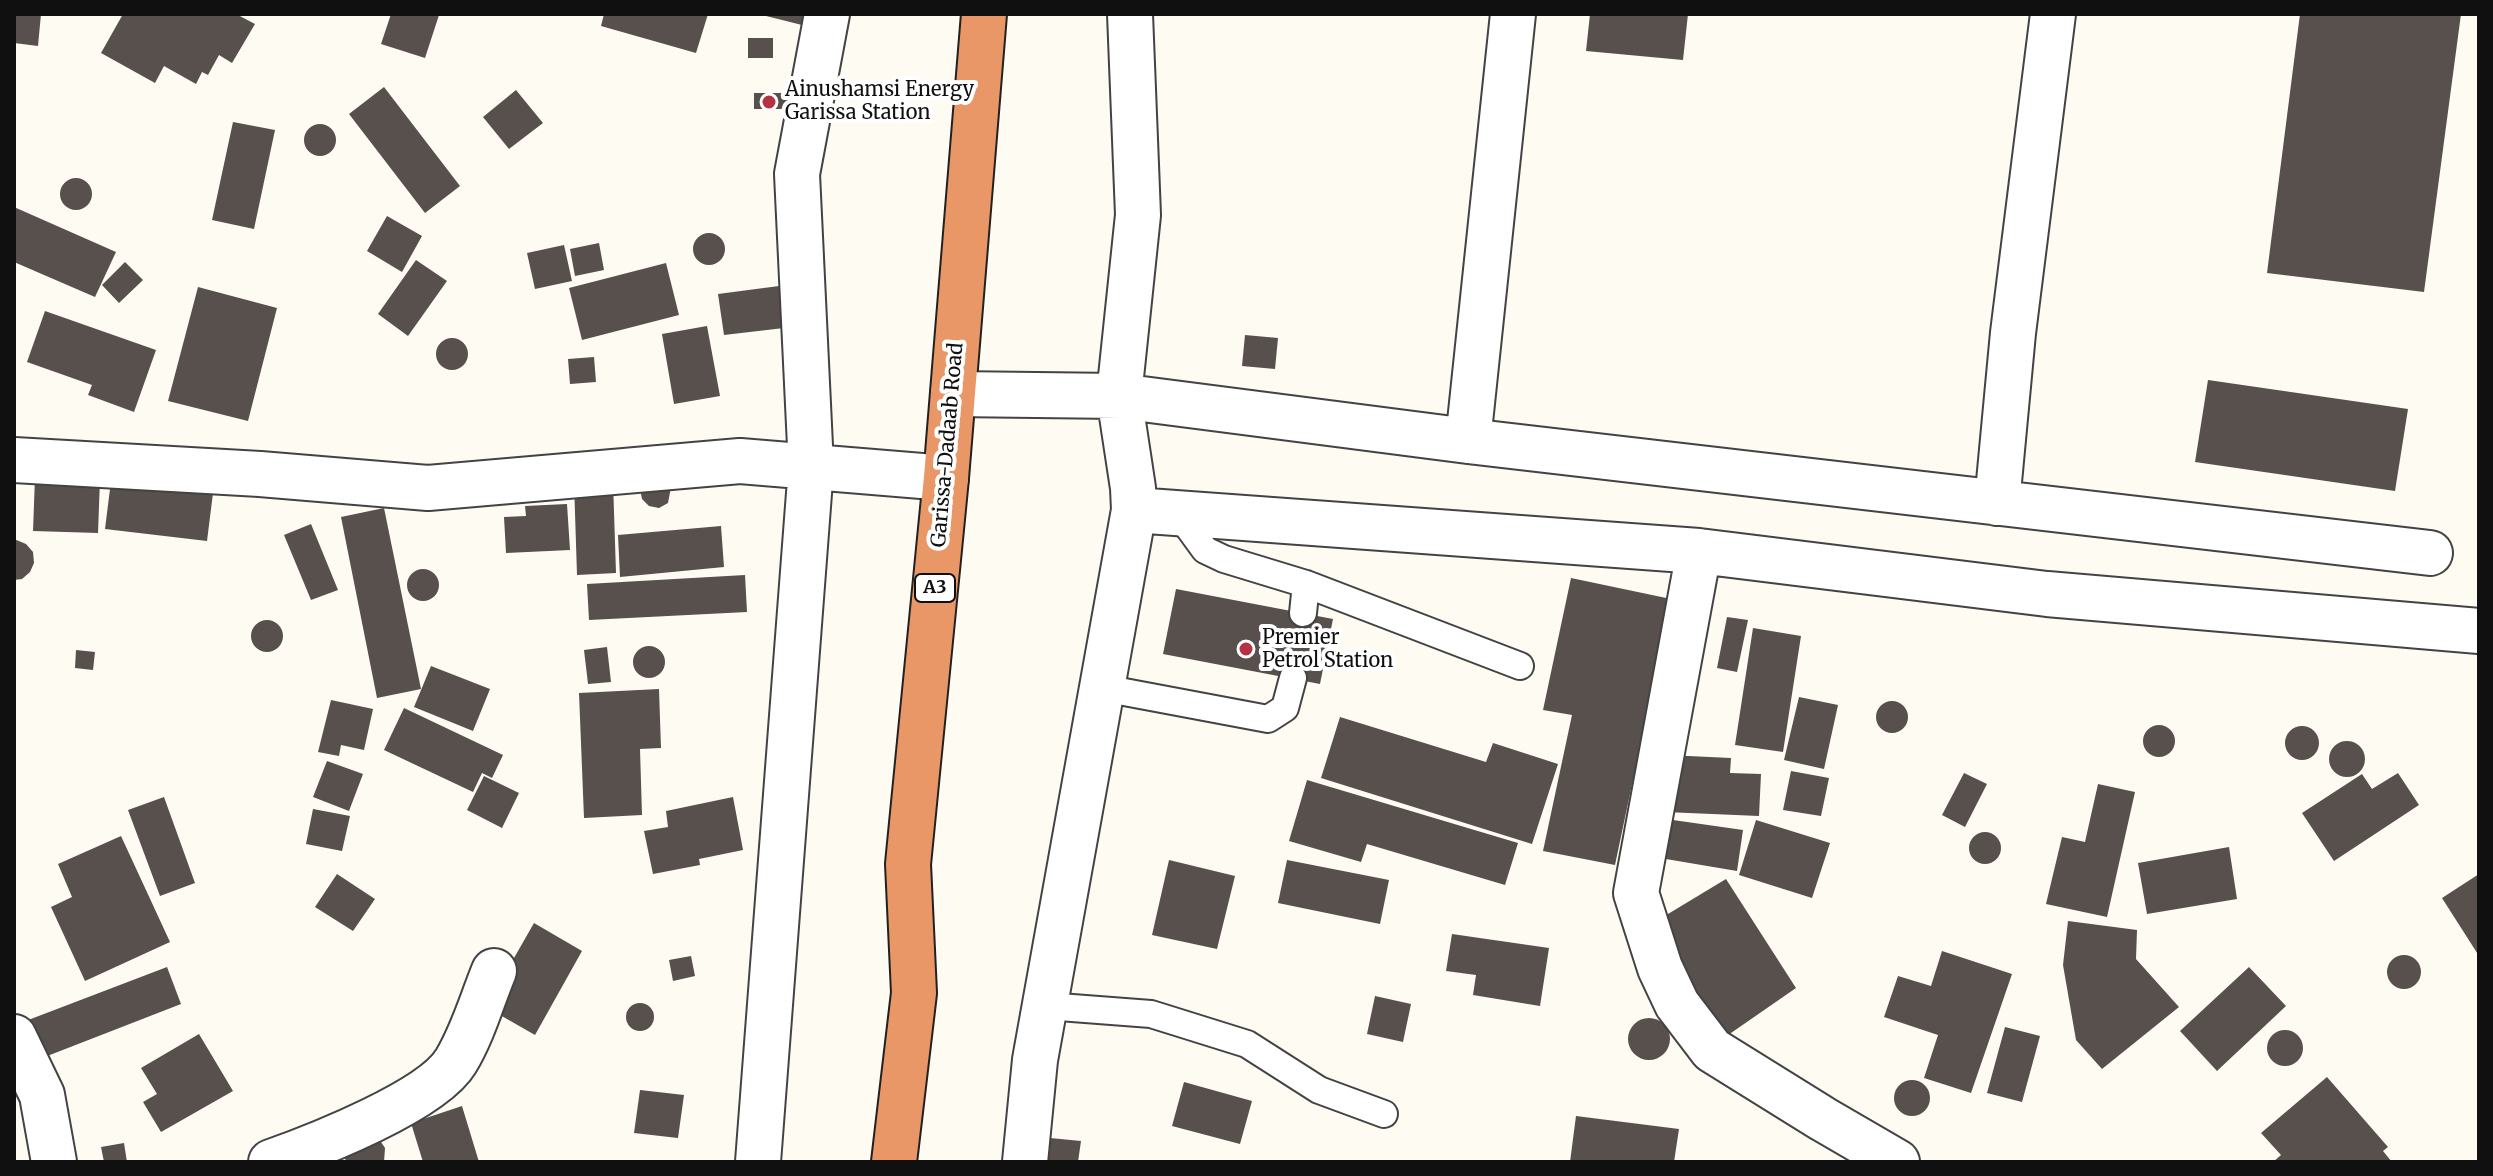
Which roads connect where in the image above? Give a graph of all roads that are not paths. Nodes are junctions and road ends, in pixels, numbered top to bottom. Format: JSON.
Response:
{"nodes":[{"id":1,"x":827,"y":14,"type":"edge"},
{"id":2,"x":984,"y":14,"type":"edge"},
{"id":3,"x":1130,"y":14,"type":"edge"},
{"id":4,"x":1513,"y":14,"type":"edge"},
{"id":5,"x":2053,"y":14,"type":"edge"},
{"id":6,"x":953,"y":394,"type":"junction"},
{"id":7,"x":1119,"y":396,"type":"junction"},
{"id":8,"x":1468,"y":441,"type":"junction"},
{"id":9,"x":14,"y":460,"type":"edge"},
{"id":10,"x":811,"y":467,"type":"junction"},
{"id":11,"x":946,"y":478,"type":"junction"},
{"id":12,"x":1997,"y":503,"type":"junction"},
{"id":13,"x":1134,"y":510,"type":"junction"},
{"id":14,"x":1178,"y":513,"type":"junction"},
{"id":15,"x":1699,"y":551,"type":"junction"},
{"id":16,"x":2430,"y":553,"type":"dead end"},
{"id":17,"x":1306,"y":584,"type":"junction"},
{"id":18,"x":1303,"y":613,"type":"dead end"},
{"id":19,"x":2479,"y":631,"type":"edge"},
{"id":20,"x":1520,"y":666,"type":"dead end"},
{"id":21,"x":1293,"y":678,"type":"dead end"},
{"id":22,"x":1103,"y":688,"type":"junction"},
{"id":23,"x":494,"y":971,"type":"dead end"},
{"id":24,"x":914,"y":993,"type":"junction"},
{"id":25,"x":1046,"y":1006,"type":"junction"},
{"id":26,"x":14,"y":1037,"type":"edge"},
{"id":27,"x":1384,"y":1114,"type":"dead end"},
{"id":28,"x":54,"y":1162,"type":"edge"},
{"id":29,"x":271,"y":1162,"type":"edge"},
{"id":30,"x":758,"y":1162,"type":"edge"},
{"id":31,"x":894,"y":1162,"type":"edge"},
{"id":32,"x":917,"y":1162,"type":"edge"},
{"id":33,"x":1025,"y":1162,"type":"edge"},
{"id":34,"x":1897,"y":1162,"type":"edge"}],
"edges":[{"from":1,"to":10,"type":"street"},
{"from":2,"to":6,"type":"highway","name":"Garissa-Dadaab Road","number":"A3"},
{"from":3,"to":7,"type":"street"},
{"from":4,"to":8,"type":"street"},
{"from":5,"to":12,"type":"street"},
{"from":6,"to":7,"type":"street"},
{"from":6,"to":11,"type":"highway","name":"Garissa-Dadaab Road","number":"A3"},
{"from":7,"to":8,"type":"street"},
{"from":7,"to":13,"type":"street"},
{"from":8,"to":12,"type":"street"},
{"from":9,"to":10,"type":"street"},
{"from":10,"to":11,"type":"street"},
{"from":10,"to":30,"type":"street"},
{"from":11,"to":24,"type":"highway","name":"Garissa-Dadaab Road","number":"A3"},
{"from":12,"to":16,"type":"street"},
{"from":13,"to":14,"type":"street"},
{"from":13,"to":22,"type":"street"},
{"from":14,"to":15,"type":"street"},
{"from":14,"to":17,"type":"lane"},
{"from":15,"to":19,"type":"street"},
{"from":15,"to":34,"type":"street"},
{"from":17,"to":18,"type":"lane"},
{"from":17,"to":20,"type":"lane"},
{"from":21,"to":22,"type":"lane"},
{"from":22,"to":25,"type":"street"},
{"from":23,"to":29,"type":"street"},
{"from":24,"to":31,"type":"highway","name":"Garissa-Dadaab Road","number":"A3"},
{"from":24,"to":32,"type":"street"},
{"from":25,"to":27,"type":"lane"},
{"from":25,"to":33,"type":"street"},
{"from":26,"to":28,"type":"street"}]}
